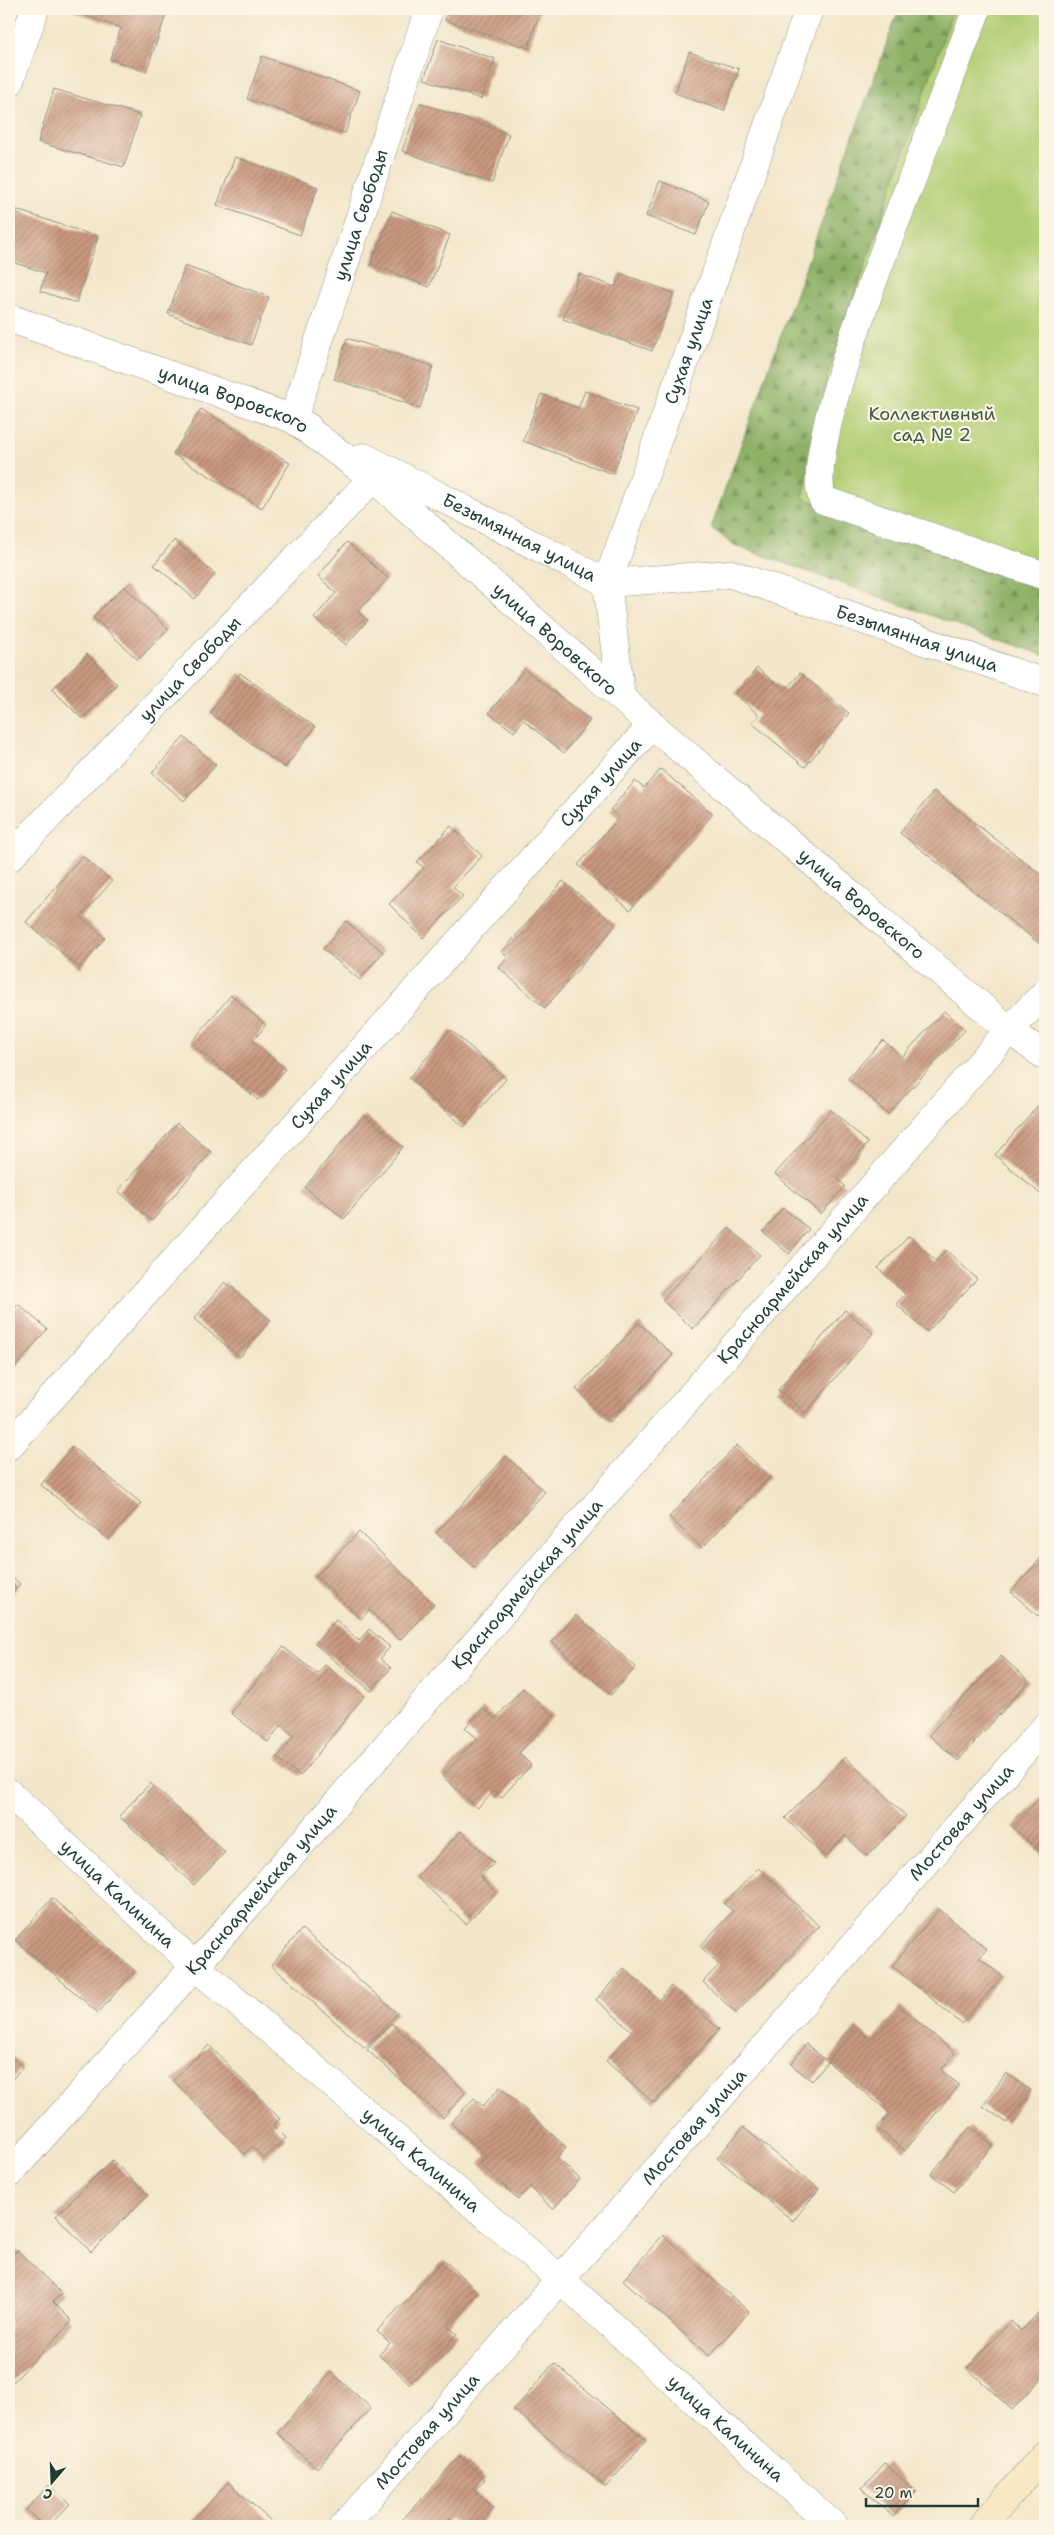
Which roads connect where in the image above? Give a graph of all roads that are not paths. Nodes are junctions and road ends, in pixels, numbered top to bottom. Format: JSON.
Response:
{"nodes":[{"id":1,"x":34,"y":9,"type":"edge"},
{"id":2,"x":429,"y":9,"type":"edge"},
{"id":3,"x":809,"y":9,"type":"edge"},
{"id":4,"x":977,"y":9,"type":"edge"},
{"id":5,"x":9,"y":83,"type":"edge"},
{"id":6,"x":9,"y":318,"type":"edge"},
{"id":7,"x":293,"y":419,"type":"junction"},
{"id":8,"x":372,"y":478,"type":"junction"},
{"id":9,"x":1045,"y":576,"type":"edge"},
{"id":10,"x":607,"y":583,"type":"junction"},
{"id":11,"x":1045,"y":683,"type":"edge"},
{"id":12,"x":621,"y":697,"type":"junction"},
{"id":13,"x":652,"y":725,"type":"junction"},
{"id":14,"x":9,"y":858,"type":"edge"},
{"id":15,"x":1045,"y":993,"type":"edge"},
{"id":16,"x":1009,"y":1030,"type":"junction"},
{"id":17,"x":1045,"y":1056,"type":"edge"},
{"id":18,"x":9,"y":1446,"type":"edge"},
{"id":19,"x":1045,"y":1727,"type":"edge"},
{"id":20,"x":9,"y":1793,"type":"edge"},
{"id":21,"x":195,"y":1966,"type":"junction"},
{"id":22,"x":9,"y":2174,"type":"edge"},
{"id":23,"x":560,"y":2279,"type":"junction"},
{"id":24,"x":1045,"y":2454,"type":"edge"},
{"id":25,"x":344,"y":2526,"type":"edge"},
{"id":26,"x":834,"y":2526,"type":"edge"},
{"id":27,"x":982,"y":2526,"type":"edge"}],
"edges":[{"from":1,"to":5,"type":"street"},
{"from":2,"to":7,"type":"street","name":"улица Свободы"},
{"from":3,"to":10,"type":"street","name":"Сухая улица"},
{"from":4,"to":9,"type":"street"},
{"from":6,"to":7,"type":"street","name":"улица Воровского"},
{"from":7,"to":8,"type":"street","name":"улица Воровского"},
{"from":7,"to":10,"type":"street","name":"Безымянная улица"},
{"from":8,"to":12,"type":"street","name":"улица Воровского"},
{"from":8,"to":14,"type":"street","name":"улица Свободы"},
{"from":10,"to":11,"type":"street","name":"Безымянная улица"},
{"from":10,"to":12,"type":"street","name":"Сухая улица"},
{"from":12,"to":13,"type":"street","name":"улица Воровского"},
{"from":13,"to":16,"type":"street","name":"улица Воровского"},
{"from":13,"to":18,"type":"street","name":"Сухая улица"},
{"from":15,"to":16,"type":"street","name":"Красноармейская улица"},
{"from":16,"to":17,"type":"street","name":"улица Воровского"},
{"from":16,"to":21,"type":"street","name":"Красноармейская улица"},
{"from":19,"to":23,"type":"street","name":"Мостовая улица"},
{"from":20,"to":21,"type":"street","name":"улица Калинина"},
{"from":21,"to":22,"type":"street","name":"Красноармейская улица"},
{"from":21,"to":23,"type":"street","name":"улица Калинина"},
{"from":23,"to":25,"type":"street","name":"Мостовая улица"},
{"from":23,"to":26,"type":"street","name":"улица Калинина"},
{"from":24,"to":27,"type":"street"}]}
